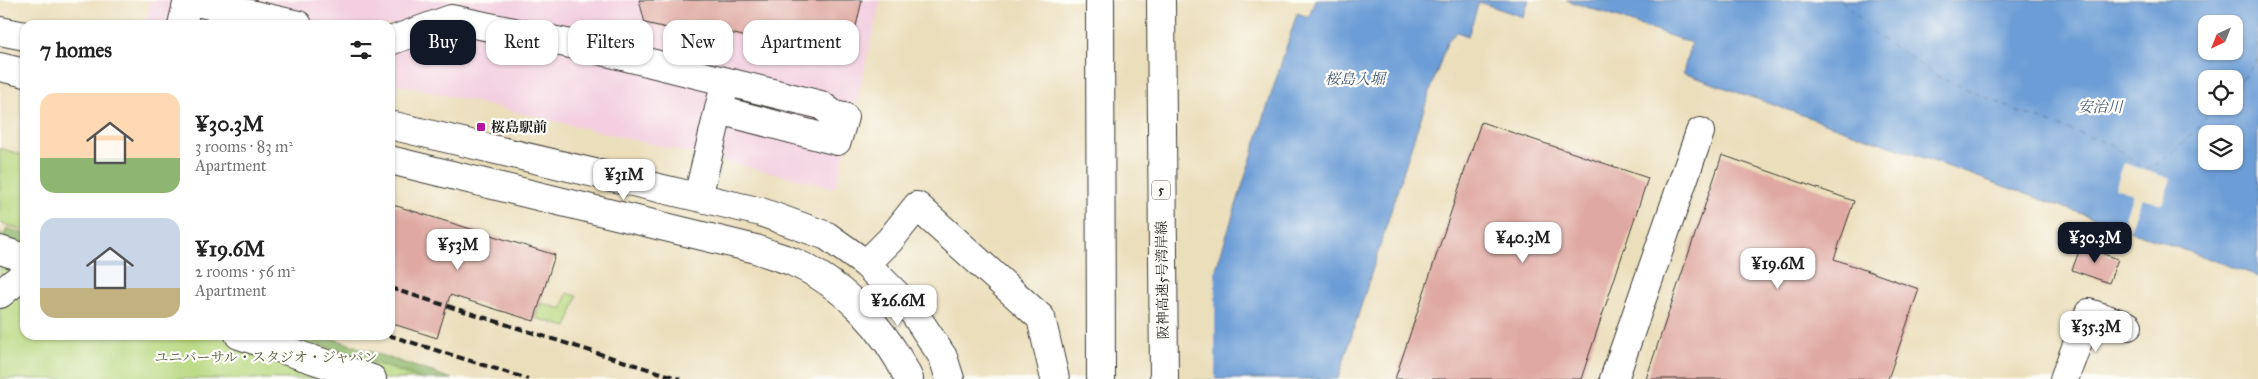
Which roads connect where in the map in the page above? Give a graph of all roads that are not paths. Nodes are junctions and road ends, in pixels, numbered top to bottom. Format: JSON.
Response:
{"nodes":[{"id":1,"x":1100,"y":0,"type":"edge"},
{"id":2,"x":1161,"y":0,"type":"edge"},
{"id":3,"x":183,"y":20,"type":"edge"},
{"id":4,"x":276,"y":20,"type":"edge"},
{"id":5,"x":0,"y":31,"type":"edge"},
{"id":6,"x":20,"y":35,"type":"edge"},
{"id":7,"x":395,"y":39,"type":"edge"},
{"id":8,"x":0,"y":67,"type":"edge"},
{"id":9,"x":20,"y":72,"type":"edge"},
{"id":10,"x":725,"y":81,"type":"junction"},
{"id":11,"x":719,"y":110,"type":"junction"},
{"id":12,"x":395,"y":125,"type":"edge"},
{"id":13,"x":1700,"y":132,"type":"dead end"},
{"id":14,"x":395,"y":161,"type":"edge"},
{"id":15,"x":698,"y":197,"type":"junction"},
{"id":16,"x":0,"y":250,"type":"edge"},
{"id":17,"x":20,"y":256,"type":"edge"},
{"id":18,"x":866,"y":264,"type":"junction"},
{"id":19,"x":20,"y":278,"type":"edge"},
{"id":20,"x":0,"y":294,"type":"edge"},
{"id":21,"x":2128,"y":326,"type":"dead end"},
{"id":22,"x":254,"y":340,"type":"edge"},
{"id":23,"x":367,"y":378,"type":"edge"},
{"id":24,"x":909,"y":379,"type":"edge"},
{"id":25,"x":950,"y":379,"type":"edge"},
{"id":26,"x":1055,"y":379,"type":"edge"},
{"id":27,"x":1101,"y":379,"type":"edge"},
{"id":28,"x":1164,"y":379,"type":"edge"},
{"id":29,"x":1614,"y":379,"type":"edge"},
{"id":30,"x":2064,"y":379,"type":"edge"}],
"edges":[{"from":1,"to":27,"type":"main road"},
{"from":2,"to":28,"type":"main road","name":"阪神高速5号湾岸線","number":"5"},
{"from":3,"to":4,"type":"main road"},
{"from":5,"to":6,"type":"main road"},
{"from":7,"to":10,"type":"main road"},
{"from":8,"to":9,"type":"main road"},
{"from":10,"to":11,"type":"main road"},
{"from":10,"to":11,"type":"main road"},
{"from":11,"to":15,"type":"main road"},
{"from":12,"to":15,"type":"main road"},
{"from":13,"to":29,"type":"main road"},
{"from":14,"to":24,"type":"main road"},
{"from":15,"to":18,"type":"main road"},
{"from":16,"to":17,"type":"main road"},
{"from":18,"to":25,"type":"main road"},
{"from":18,"to":26,"type":"main road"},
{"from":19,"to":20,"type":"main road"},
{"from":21,"to":30,"type":"main road"},
{"from":22,"to":23,"type":"main road"}]}
